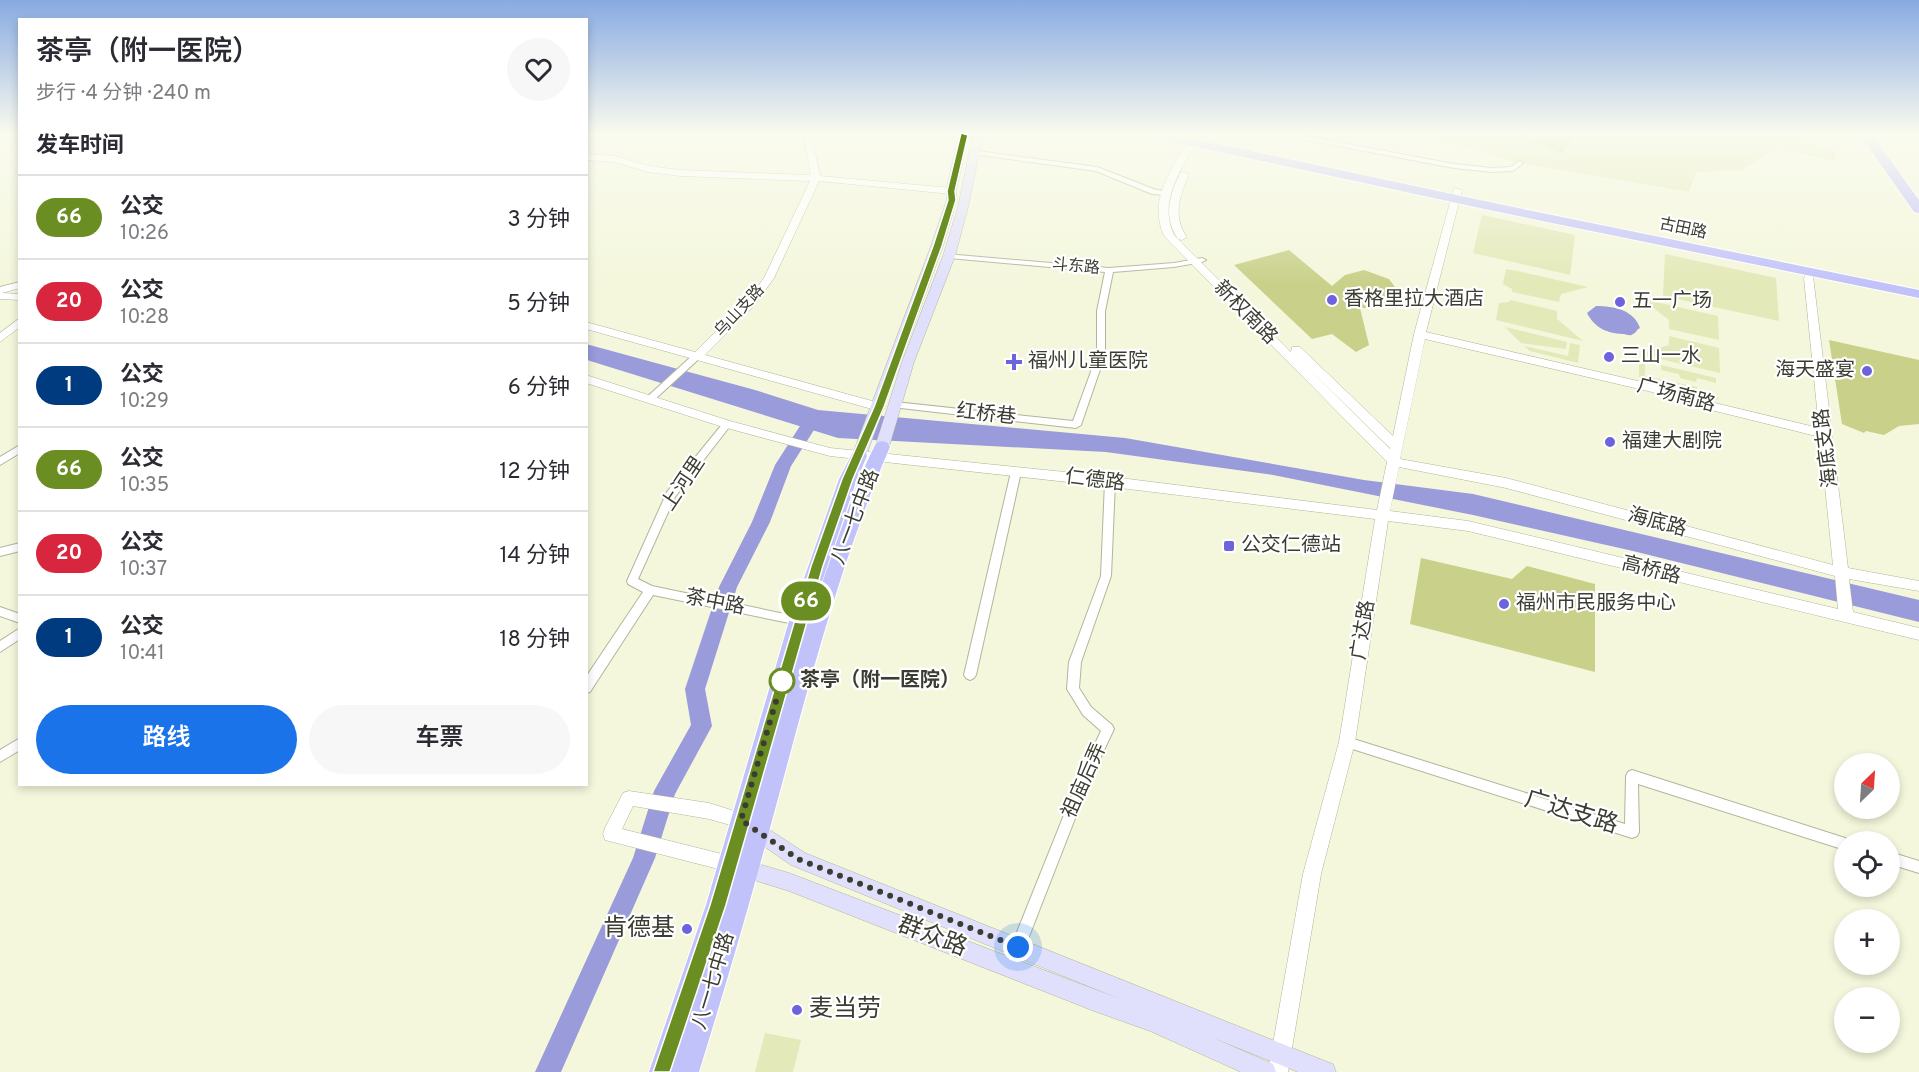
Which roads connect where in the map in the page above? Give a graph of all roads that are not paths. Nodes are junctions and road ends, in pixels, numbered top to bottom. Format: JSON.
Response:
{"nodes":[{"id":1,"x":813,"y":185,"type":"edge"},
{"id":2,"x":889,"y":185,"type":"edge"},
{"id":3,"x":952,"y":185,"type":"edge"},
{"id":4,"x":967,"y":185,"type":"edge"},
{"id":5,"x":1137,"y":185,"type":"edge"},
{"id":6,"x":1171,"y":185,"type":"edge"},
{"id":7,"x":1180,"y":185,"type":"edge"},
{"id":8,"x":1415,"y":185,"type":"edge"},
{"id":9,"x":1902,"y":185,"type":"edge"},
{"id":10,"x":951,"y":191,"type":"junction"},
{"id":11,"x":1167,"y":193,"type":"junction"},
{"id":12,"x":1456,"y":194,"type":"junction"},
{"id":13,"x":1919,"y":208,"type":"edge"},
{"id":14,"x":949,"y":256,"type":"junction"},
{"id":15,"x":1198,"y":261,"type":"junction"},
{"id":16,"x":1109,"y":270,"type":"junction"},
{"id":17,"x":1809,"y":278,"type":"dead end"},
{"id":18,"x":18,"y":286,"type":"edge"},
{"id":19,"x":1919,"y":287,"type":"edge"},
{"id":20,"x":0,"y":290,"type":"edge"},
{"id":21,"x":1919,"y":294,"type":"edge"},
{"id":22,"x":0,"y":296,"type":"edge"},
{"id":23,"x":18,"y":297,"type":"edge"},
{"id":24,"x":18,"y":323,"type":"edge"},
{"id":25,"x":588,"y":326,"type":"edge"},
{"id":26,"x":1420,"y":334,"type":"junction"},
{"id":27,"x":0,"y":339,"type":"edge"},
{"id":28,"x":698,"y":355,"type":"junction"},
{"id":29,"x":588,"y":380,"type":"edge"},
{"id":30,"x":650,"y":399,"type":"junction"},
{"id":31,"x":895,"y":406,"type":"junction"},
{"id":32,"x":879,"y":407,"type":"junction"},
{"id":33,"x":728,"y":424,"type":"junction"},
{"id":34,"x":1826,"y":434,"type":"junction"},
{"id":35,"x":18,"y":449,"type":"edge"},
{"id":36,"x":871,"y":453,"type":"junction"},
{"id":37,"x":1396,"y":460,"type":"junction"},
{"id":38,"x":0,"y":462,"type":"edge"},
{"id":39,"x":1016,"y":472,"type":"junction"},
{"id":40,"x":1110,"y":482,"type":"junction"},
{"id":41,"x":1384,"y":511,"type":"junction"},
{"id":42,"x":18,"y":548,"type":"edge"},
{"id":43,"x":0,"y":552,"type":"edge"},
{"id":44,"x":1841,"y":572,"type":"junction"},
{"id":45,"x":632,"y":582,"type":"joint"},
{"id":46,"x":1919,"y":586,"type":"edge"},
{"id":47,"x":650,"y":590,"type":"junction"},
{"id":48,"x":0,"y":611,"type":"edge"},
{"id":49,"x":1846,"y":617,"type":"junction"},
{"id":50,"x":18,"y":619,"type":"edge"},
{"id":51,"x":799,"y":621,"type":"junction"},
{"id":52,"x":18,"y":634,"type":"edge"},
{"id":53,"x":1919,"y":634,"type":"edge"},
{"id":54,"x":0,"y":647,"type":"edge"},
{"id":55,"x":970,"y":675,"type":"dead end"},
{"id":56,"x":588,"y":685,"type":"edge"},
{"id":57,"x":1347,"y":742,"type":"junction"},
{"id":58,"x":18,"y":744,"type":"edge"},
{"id":59,"x":0,"y":757,"type":"edge"},
{"id":60,"x":750,"y":826,"type":"junction"},
{"id":61,"x":1834,"y":840,"type":"edge"},
{"id":62,"x":1900,"y":861,"type":"edge"},
{"id":63,"x":739,"y":867,"type":"junction"},
{"id":64,"x":1919,"y":867,"type":"edge"},
{"id":65,"x":1018,"y":947,"type":"junction"},
{"id":66,"x":1279,"y":1062,"type":"edge"},
{"id":67,"x":662,"y":1072,"type":"edge"},
{"id":68,"x":686,"y":1072,"type":"edge"},
{"id":69,"x":1265,"y":1072,"type":"edge"},
{"id":70,"x":1325,"y":1072,"type":"edge"}],
"edges":[{"from":1,"to":28,"type":"street","name":"乌山支路"},
{"from":2,"to":10,"type":"street"},
{"from":3,"to":10,"type":"main road","name":"八一七中路"},
{"from":4,"to":14,"type":"main road","name":"八一七中路"},
{"from":5,"to":11,"type":"street"},
{"from":6,"to":11,"type":"street","name":"新权南路"},
{"from":7,"to":15,"type":"street","name":"新权南路"},
{"from":8,"to":12,"type":"main road","name":"古田路"},
{"from":9,"to":13,"type":"main road"},
{"from":10,"to":32,"type":"main road","name":"八一七中路"},
{"from":11,"to":15,"type":"street","name":"新权南路"},
{"from":12,"to":19,"type":"main road","name":"古田路"},
{"from":12,"to":21,"type":"main road","name":"古田路"},
{"from":12,"to":26,"type":"street","name":"广达路"},
{"from":14,"to":16,"type":"street","name":"斗东路"},
{"from":14,"to":31,"type":"main road","name":"八一七中路"},
{"from":15,"to":16,"type":"street","name":"斗东路"},
{"from":15,"to":37,"type":"street","name":"新权南路"},
{"from":16,"to":31,"type":"street","name":"红桥巷"},
{"from":17,"to":34,"type":"street","name":"海底支路"},
{"from":18,"to":20,"type":"street"},
{"from":22,"to":23,"type":"street"},
{"from":24,"to":27,"type":"street"},
{"from":25,"to":28,"type":"street"},
{"from":26,"to":34,"type":"street","name":"广场南路"},
{"from":26,"to":37,"type":"street","name":"广达路"},
{"from":28,"to":30,"type":"street","name":"乌山支路"},
{"from":28,"to":32,"type":"street"},
{"from":29,"to":30,"type":"street"},
{"from":30,"to":33,"type":"street"},
{"from":31,"to":36,"type":"main road","name":"八一七中路"},
{"from":32,"to":36,"type":"main road","name":"八一七中路"},
{"from":33,"to":36,"type":"street","name":"仁德路"},
{"from":33,"to":45,"type":"street","name":"上河里"},
{"from":34,"to":44,"type":"street","name":"海底支路"},
{"from":35,"to":38,"type":"street"},
{"from":36,"to":39,"type":"street","name":"仁德路"},
{"from":36,"to":51,"type":"main road","name":"八一七中路"},
{"from":36,"to":60,"type":"main road","name":"八一七中路"},
{"from":37,"to":41,"type":"street","name":"广达路"},
{"from":37,"to":44,"type":"street","name":"海底路"},
{"from":39,"to":40,"type":"street","name":"仁德路"},
{"from":39,"to":55,"type":"street"},
{"from":40,"to":41,"type":"street","name":"仁德路"},
{"from":40,"to":65,"type":"street","name":"祖庙后弄"},
{"from":41,"to":49,"type":"street","name":"高桥路"},
{"from":41,"to":57,"type":"street","name":"广达路"},
{"from":42,"to":43,"type":"street"},
{"from":44,"to":46,"type":"street","name":"海底路"},
{"from":44,"to":49,"type":"street","name":"海底支路"},
{"from":45,"to":47,"type":"street","name":"茶中路"},
{"from":47,"to":51,"type":"street","name":"茶中路"},
{"from":47,"to":56,"type":"street"},
{"from":48,"to":50,"type":"street"},
{"from":49,"to":53,"type":"street","name":"高桥路"},
{"from":51,"to":60,"type":"main road","name":"八一七中路"},
{"from":52,"to":54,"type":"street"},
{"from":57,"to":61,"type":"street","name":"广达支路"},
{"from":57,"to":66,"type":"street","name":"广达路"},
{"from":58,"to":59,"type":"street"},
{"from":60,"to":63,"type":"main road","name":"八一七中路"},
{"from":60,"to":63,"type":"street"},
{"from":60,"to":65,"type":"main road"},
{"from":62,"to":64,"type":"street"},
{"from":63,"to":67,"type":"main road","name":"八一七中路"},
{"from":63,"to":68,"type":"main road","name":"八一七中路"},
{"from":63,"to":69,"type":"main road","name":"群众路"},
{"from":65,"to":66,"type":"main road"},
{"from":66,"to":70,"type":"main road"}]}
